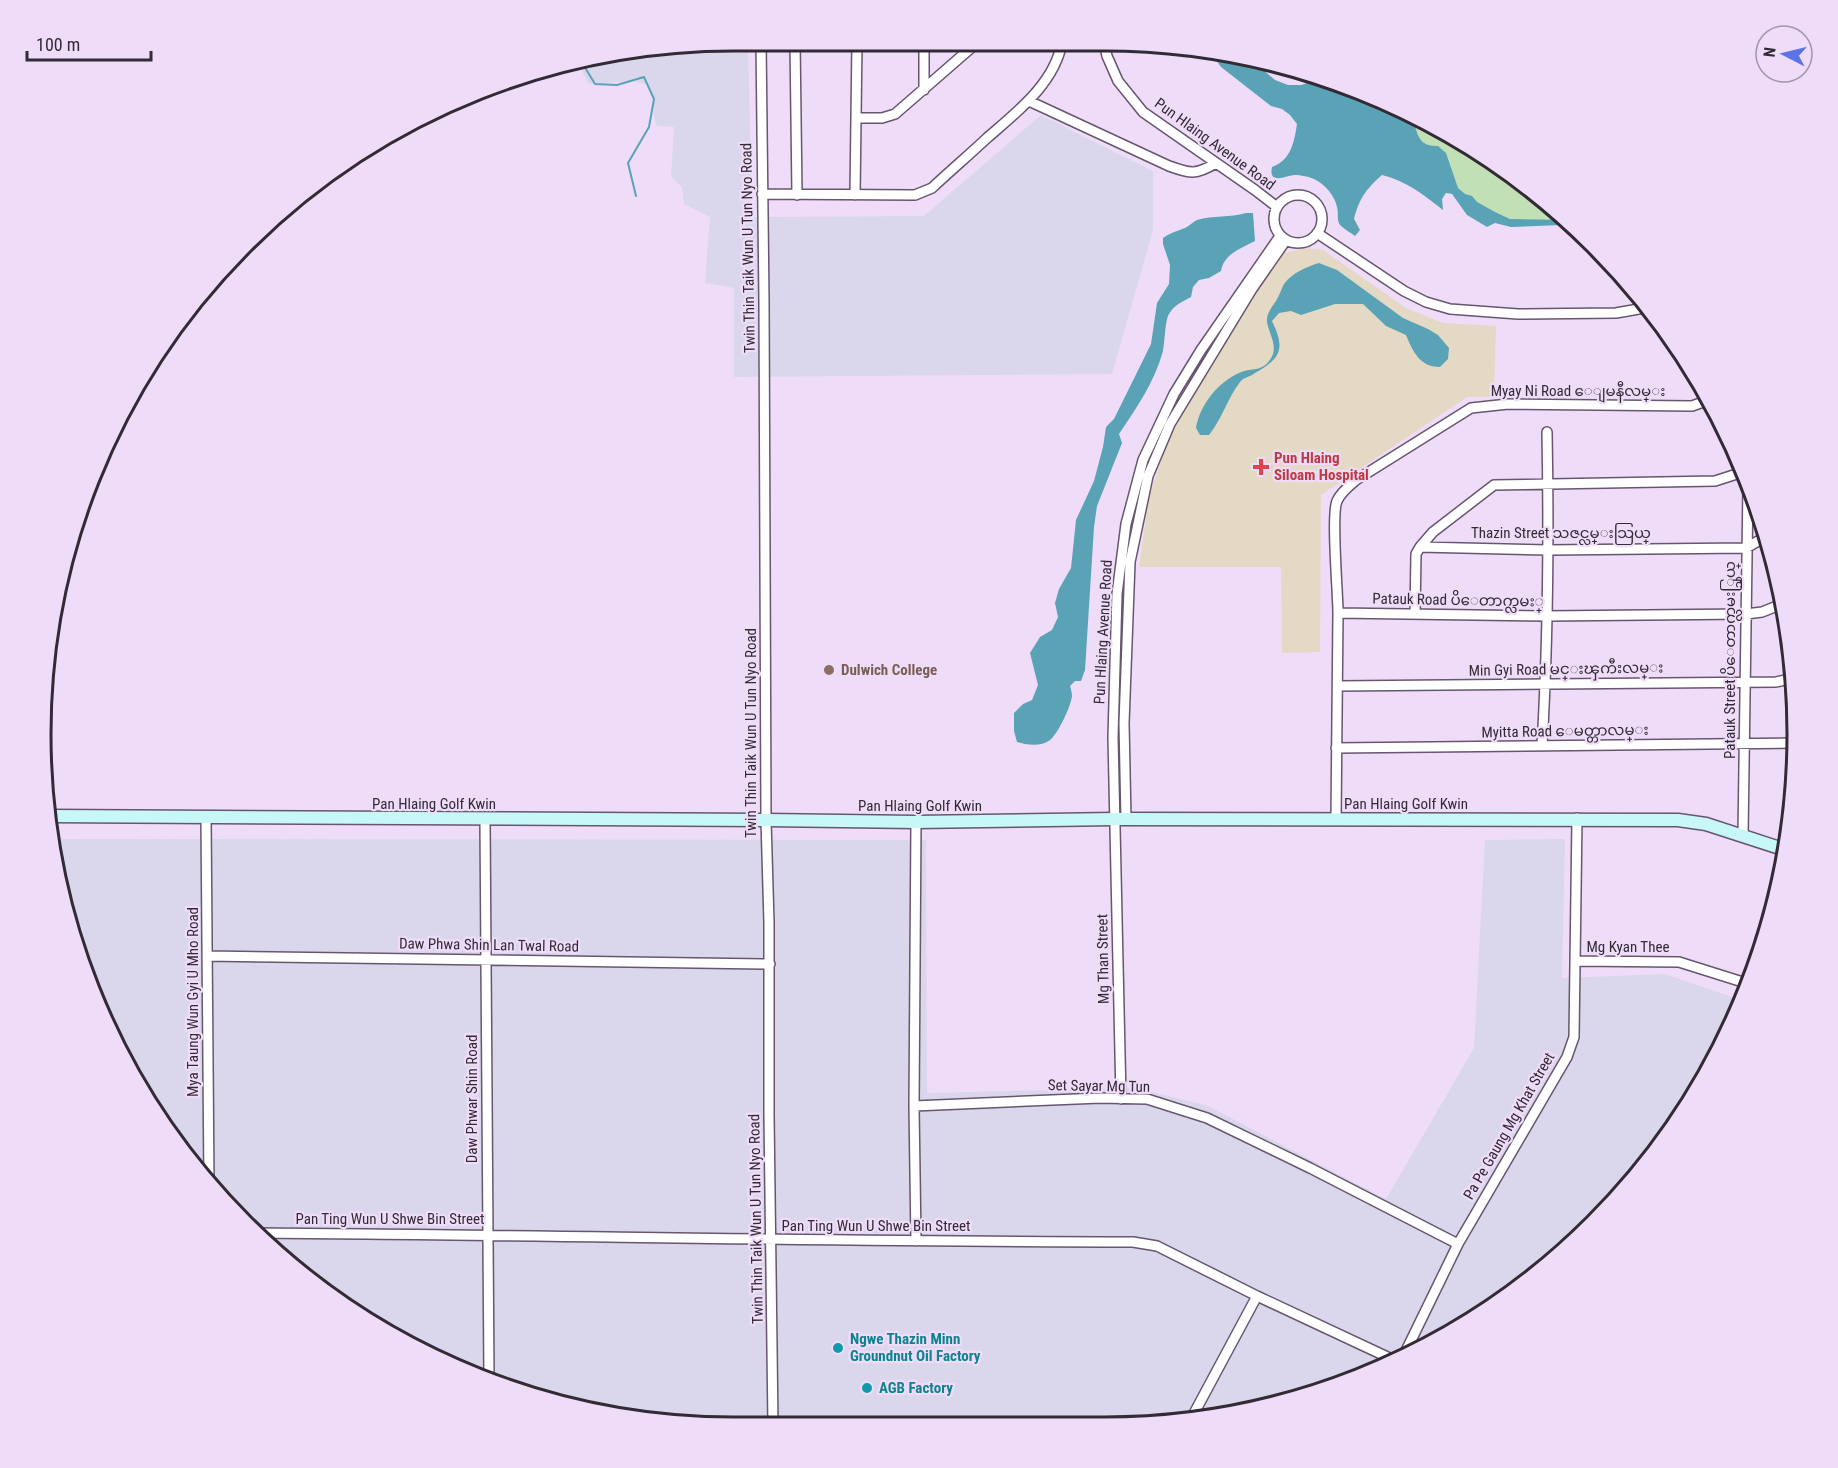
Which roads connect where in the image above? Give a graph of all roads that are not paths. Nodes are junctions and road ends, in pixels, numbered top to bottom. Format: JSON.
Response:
{"nodes":[{"id":1,"x":761,"y":51,"type":"edge"},
{"id":2,"x":795,"y":51,"type":"edge"},
{"id":3,"x":857,"y":51,"type":"edge"},
{"id":4,"x":924,"y":51,"type":"edge"},
{"id":5,"x":968,"y":51,"type":"edge"},
{"id":6,"x":1060,"y":51,"type":"edge"},
{"id":7,"x":1106,"y":51,"type":"edge"},
{"id":8,"x":924,"y":90,"type":"junction"},
{"id":9,"x":1029,"y":101,"type":"junction"},
{"id":10,"x":856,"y":118,"type":"junction"},
{"id":11,"x":1216,"y":163,"type":"junction"},
{"id":12,"x":762,"y":194,"type":"junction"},
{"id":13,"x":797,"y":195,"type":"junction"},
{"id":14,"x":855,"y":195,"type":"junction"},
{"id":15,"x":1277,"y":207,"type":"junction"},
{"id":16,"x":1317,"y":233,"type":"junction"},
{"id":17,"x":1283,"y":238,"type":"junction"},
{"id":18,"x":1638,"y":309,"type":"edge"},
{"id":19,"x":1701,"y":404,"type":"edge"},
{"id":20,"x":1547,"y":432,"type":"dead end"},
{"id":21,"x":1736,"y":474,"type":"edge"},
{"id":22,"x":1548,"y":484,"type":"junction"},
{"id":23,"x":1747,"y":505,"type":"edge"},
{"id":24,"x":1759,"y":541,"type":"edge"},
{"id":25,"x":1420,"y":547,"type":"junction"},
{"id":26,"x":1746,"y":548,"type":"junction"},
{"id":27,"x":1549,"y":550,"type":"junction"},
{"id":28,"x":1775,"y":607,"type":"edge"},
{"id":29,"x":1338,"y":613,"type":"junction"},
{"id":30,"x":1415,"y":614,"type":"junction"},
{"id":31,"x":1746,"y":614,"type":"junction"},
{"id":32,"x":1546,"y":616,"type":"junction"},
{"id":33,"x":1785,"y":680,"type":"edge"},
{"id":34,"x":1746,"y":682,"type":"junction"},
{"id":35,"x":1546,"y":684,"type":"junction"},
{"id":36,"x":1338,"y":686,"type":"junction"},
{"id":37,"x":1787,"y":743,"type":"edge"},
{"id":38,"x":1745,"y":744,"type":"junction"},
{"id":39,"x":1542,"y":746,"type":"junction"},
{"id":40,"x":1336,"y":748,"type":"junction"},
{"id":41,"x":56,"y":816,"type":"edge"},
{"id":42,"x":206,"y":817,"type":"junction"},
{"id":43,"x":1577,"y":818,"type":"junction"},
{"id":44,"x":484,"y":819,"type":"junction"},
{"id":45,"x":1120,"y":819,"type":"junction"},
{"id":46,"x":766,"y":820,"type":"junction"},
{"id":47,"x":1336,"y":820,"type":"junction"},
{"id":48,"x":916,"y":822,"type":"junction"},
{"id":49,"x":1743,"y":836,"type":"junction"},
{"id":50,"x":1777,"y":847,"type":"edge"},
{"id":51,"x":207,"y":956,"type":"junction"},
{"id":52,"x":486,"y":960,"type":"junction"},
{"id":53,"x":1575,"y":961,"type":"junction"},
{"id":54,"x":770,"y":964,"type":"junction"},
{"id":55,"x":1740,"y":981,"type":"edge"},
{"id":56,"x":1121,"y":1099,"type":"junction"},
{"id":57,"x":914,"y":1106,"type":"junction"},
{"id":58,"x":209,"y":1170,"type":"edge"},
{"id":59,"x":268,"y":1233,"type":"edge"},
{"id":60,"x":487,"y":1234,"type":"junction"},
{"id":61,"x":771,"y":1240,"type":"junction"},
{"id":62,"x":916,"y":1241,"type":"junction"},
{"id":63,"x":1458,"y":1244,"type":"junction"},
{"id":64,"x":1257,"y":1296,"type":"junction"},
{"id":65,"x":1409,"y":1346,"type":"edge"},
{"id":66,"x":1384,"y":1356,"type":"edge"},
{"id":67,"x":489,"y":1371,"type":"edge"},
{"id":68,"x":1196,"y":1411,"type":"edge"},
{"id":69,"x":773,"y":1417,"type":"edge"}],
"edges":[{"from":1,"to":12,"type":"street","name":"Twin Thin Taik Wun U Tun Nyo Road"},
{"from":2,"to":13,"type":"street"},
{"from":3,"to":10,"type":"street"},
{"from":4,"to":8,"type":"street"},
{"from":5,"to":8,"type":"street"},
{"from":6,"to":9,"type":"street"},
{"from":7,"to":11,"type":"street","name":"Pun Hlaing Avenue Road"},
{"from":8,"to":10,"type":"street"},
{"from":9,"to":11,"type":"street"},
{"from":9,"to":14,"type":"street"},
{"from":10,"to":14,"type":"street"},
{"from":11,"to":15,"type":"street","name":"Pun Hlaing Avenue Road"},
{"from":12,"to":13,"type":"street"},
{"from":12,"to":46,"type":"street","name":"Twin Thin Taik Wun U Tun Nyo Road"},
{"from":13,"to":14,"type":"street"},
{"from":15,"to":16,"type":"street"},
{"from":15,"to":17,"type":"street"},
{"from":16,"to":17,"type":"street"},
{"from":16,"to":18,"type":"street"},
{"from":17,"to":45,"type":"street","name":"Pun Hlaing Avenue Road"},
{"from":19,"to":29,"type":"street","name":"Myay Ni Road ေျမနီလမ္း"},
{"from":20,"to":22,"type":"street"},
{"from":21,"to":22,"type":"street"},
{"from":22,"to":25,"type":"street"},
{"from":22,"to":27,"type":"street"},
{"from":23,"to":26,"type":"street","name":"Patauk Street ပိေတာက္လမး္သြယ္"},
{"from":24,"to":26,"type":"street","name":"Thazin Street သဇင္လမ္းသြယ္"},
{"from":25,"to":27,"type":"street","name":"Thazin Street သဇင္လမ္းသြယ္"},
{"from":25,"to":30,"type":"street"},
{"from":26,"to":27,"type":"street","name":"Thazin Street သဇင္လမ္းသြယ္"},
{"from":26,"to":31,"type":"street","name":"Patauk Street ပိေတာက္လမး္သြယ္"},
{"from":27,"to":32,"type":"street"},
{"from":28,"to":31,"type":"street","name":"Patauk Road ပိေတာက္လမး္"},
{"from":29,"to":30,"type":"street","name":"Patauk Road ပိေတာက္လမး္"},
{"from":29,"to":36,"type":"street"},
{"from":30,"to":32,"type":"street","name":"Patauk Road ပိေတာက္လမး္"},
{"from":31,"to":32,"type":"street","name":"Patauk Road ပိေတာက္လမး္"},
{"from":31,"to":34,"type":"street","name":"Patauk Street ပိေတာက္လမး္သြယ္"},
{"from":32,"to":35,"type":"street"},
{"from":33,"to":34,"type":"street","name":"Min Gyi Road မင္းၾကီးလမ္း"},
{"from":34,"to":35,"type":"street","name":"Min Gyi Road မင္းၾကီးလမ္း"},
{"from":34,"to":38,"type":"street","name":"Patauk Street ပိေတာက္လမး္သြယ္"},
{"from":35,"to":36,"type":"street","name":"Min Gyi Road မင္းၾကီးလမ္း"},
{"from":35,"to":39,"type":"street"},
{"from":36,"to":40,"type":"street"},
{"from":37,"to":38,"type":"street","name":"Myitta Road ေမတ္တာလမ္း"},
{"from":38,"to":39,"type":"street","name":"Myitta Road ေမတ္တာလမ္း"},
{"from":38,"to":49,"type":"street","name":"Patauk Street ပိေတာက္လမး္သြယ္"},
{"from":39,"to":40,"type":"street","name":"Myitta Road ေမတ္တာလမ္း"},
{"from":40,"to":47,"type":"street"},
{"from":41,"to":42,"type":"street","name":"Pan Hlaing Golf Kwin"},
{"from":42,"to":44,"type":"street","name":"Pan Hlaing Golf Kwin"},
{"from":42,"to":51,"type":"street","name":"Mya Taung Wun Gyi U Mho Road"},
{"from":43,"to":47,"type":"street","name":"Pan Hlaing Golf Kwin"},
{"from":43,"to":49,"type":"street","name":"Pan Hlaing Golf Kwin"},
{"from":43,"to":53,"type":"street","name":"Pa Pe Gaung Mg Khat Street"},
{"from":44,"to":46,"type":"street","name":"Pan Hlaing Golf Kwin"},
{"from":44,"to":52,"type":"street","name":"Daw Phwar Shin Road"},
{"from":45,"to":47,"type":"street","name":"Pan Hlaing Golf Kwin"},
{"from":45,"to":48,"type":"street","name":"Pan Hlaing Golf Kwin"},
{"from":45,"to":56,"type":"street","name":"Mg Than Street"},
{"from":46,"to":48,"type":"street","name":"Pan Hlaing Golf Kwin"},
{"from":46,"to":54,"type":"street","name":"Twin Thin Taik Wun U Tun Nyo Road"},
{"from":48,"to":57,"type":"street"},
{"from":49,"to":50,"type":"street","name":"Pan Hlaing Golf Kwin"},
{"from":51,"to":52,"type":"street","name":"Daw Phwa Shin Lan Twal Road"},
{"from":51,"to":58,"type":"street","name":"Mya Taung Wun Gyi U Mho Road"},
{"from":52,"to":54,"type":"street","name":"Daw Phwa Shin Lan Twal Road"},
{"from":52,"to":60,"type":"street","name":"Daw Phwar Shin Road"},
{"from":53,"to":55,"type":"street","name":"Mg Kyan Thee"},
{"from":53,"to":63,"type":"street","name":"Pa Pe Gaung Mg Khat Street"},
{"from":54,"to":61,"type":"street","name":"Twin Thin Taik Wun U Tun Nyo Road"},
{"from":56,"to":57,"type":"street","name":"Set Sayar Mg Tun"},
{"from":56,"to":63,"type":"street","name":"Set Sayar Mg Tun"},
{"from":57,"to":62,"type":"street"},
{"from":59,"to":60,"type":"street","name":"Pan Ting Wun U Shwe Bin Street"},
{"from":60,"to":61,"type":"street","name":"Pan Ting Wun U Shwe Bin Street"},
{"from":60,"to":67,"type":"street","name":"Daw Phwar Shin Road"},
{"from":61,"to":62,"type":"street","name":"Pan Ting Wun U Shwe Bin Street"},
{"from":61,"to":69,"type":"street","name":"Twin Thin Taik Wun U Tun Nyo Road"},
{"from":62,"to":64,"type":"street","name":"Pan Ting Wun U Shwe Bin Street"},
{"from":63,"to":65,"type":"street","name":"Pa Pe Gaung Mg Khat Street"},
{"from":64,"to":66,"type":"street","name":"Pan Ting Wun U Shwe Bin Street"},
{"from":64,"to":68,"type":"street"}]}
